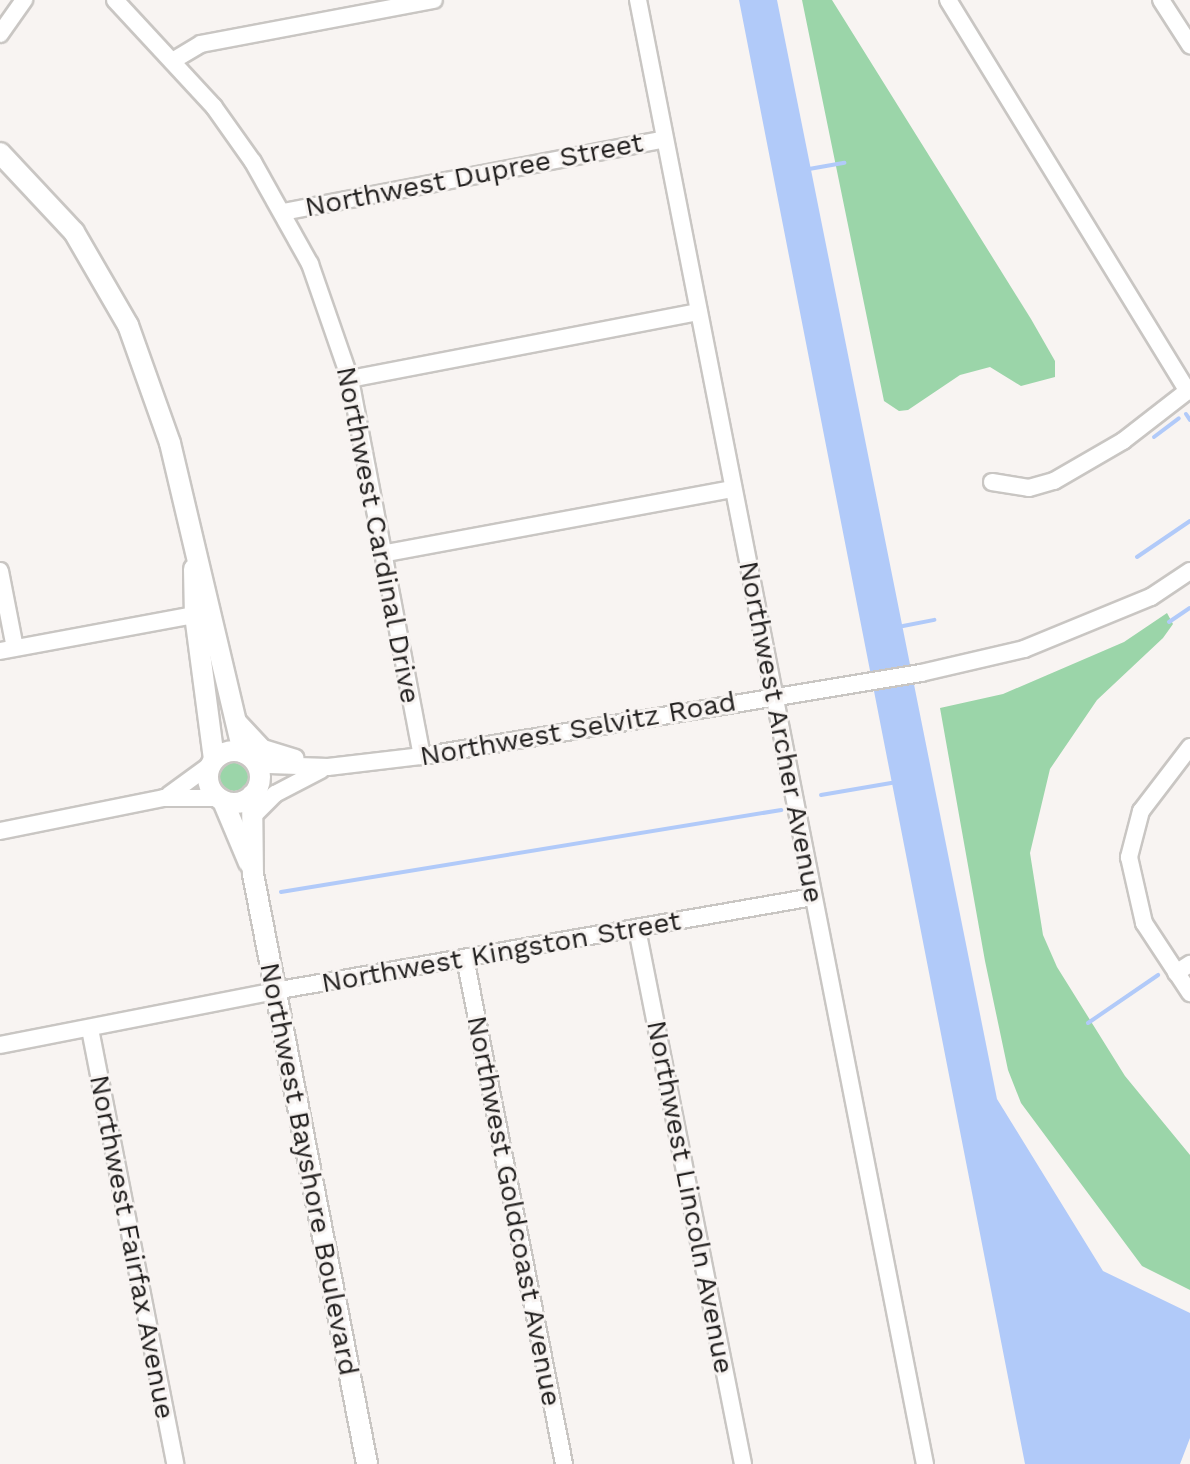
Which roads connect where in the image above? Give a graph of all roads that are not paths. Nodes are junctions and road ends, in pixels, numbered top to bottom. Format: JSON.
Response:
{"nodes":[{"id":1,"x":24,"y":0,"type":"edge"},
{"id":2,"x":115,"y":0,"type":"edge"},
{"id":3,"x":434,"y":0,"type":"edge"},
{"id":4,"x":638,"y":0,"type":"edge"},
{"id":5,"x":948,"y":0,"type":"edge"},
{"id":6,"x":1161,"y":0,"type":"edge"},
{"id":7,"x":0,"y":34,"type":"edge"},
{"id":8,"x":1190,"y":45,"type":"edge"},
{"id":9,"x":174,"y":60,"type":"junction"},
{"id":10,"x":664,"y":139,"type":"junction"},
{"id":11,"x":0,"y":153,"type":"edge"},
{"id":12,"x":283,"y":212,"type":"junction"},
{"id":13,"x":699,"y":312,"type":"junction"},
{"id":14,"x":350,"y":379,"type":"junction"},
{"id":15,"x":1189,"y":390,"type":"edge"},
{"id":16,"x":992,"y":482,"type":"dead end"},
{"id":17,"x":733,"y":489,"type":"junction"},
{"id":18,"x":387,"y":553,"type":"junction"},
{"id":19,"x":195,"y":565,"type":"junction"},
{"id":20,"x":0,"y":571,"type":"edge"},
{"id":21,"x":1190,"y":571,"type":"edge"},
{"id":22,"x":195,"y":615,"type":"junction"},
{"id":23,"x":7,"y":650,"type":"edge"},
{"id":24,"x":774,"y":696,"type":"junction"},
{"id":25,"x":236,"y":719,"type":"junction"},
{"id":26,"x":1190,"y":747,"type":"edge"},
{"id":27,"x":248,"y":756,"type":"junction"},
{"id":28,"x":422,"y":756,"type":"junction"},
{"id":29,"x":212,"y":762,"type":"junction"},
{"id":30,"x":323,"y":768,"type":"junction"},
{"id":31,"x":164,"y":798,"type":"junction"},
{"id":32,"x":220,"y":799,"type":"junction"},
{"id":33,"x":254,"y":800,"type":"junction"},
{"id":34,"x":0,"y":831,"type":"edge"},
{"id":35,"x":253,"y":874,"type":"junction"},
{"id":36,"x":813,"y":897,"type":"junction"},
{"id":37,"x":637,"y":929,"type":"junction"},
{"id":38,"x":465,"y":958,"type":"junction"},
{"id":39,"x":1183,"y":968,"type":"edge"},
{"id":40,"x":274,"y":991,"type":"junction"},
{"id":41,"x":1190,"y":993,"type":"edge"},
{"id":42,"x":90,"y":1029,"type":"junction"},
{"id":43,"x":0,"y":1045,"type":"edge"},
{"id":44,"x":175,"y":1464,"type":"edge"},
{"id":45,"x":367,"y":1464,"type":"edge"},
{"id":46,"x":564,"y":1464,"type":"edge"},
{"id":47,"x":743,"y":1464,"type":"edge"},
{"id":48,"x":925,"y":1464,"type":"edge"}],
"edges":[{"from":1,"to":7,"type":"street"},
{"from":2,"to":9,"type":"street","name":"Northwest Cardinal Drive"},
{"from":3,"to":9,"type":"street"},
{"from":4,"to":10,"type":"street","name":"Northwest Archer Avenue"},
{"from":5,"to":15,"type":"street"},
{"from":6,"to":8,"type":"street"},
{"from":9,"to":12,"type":"street","name":"Northwest Cardinal Drive"},
{"from":10,"to":12,"type":"street","name":"Northwest Dupree Street"},
{"from":10,"to":13,"type":"street","name":"Northwest Archer Avenue"},
{"from":11,"to":19,"type":"main road"},
{"from":12,"to":14,"type":"street","name":"Northwest Cardinal Drive"},
{"from":13,"to":14,"type":"street"},
{"from":13,"to":17,"type":"street","name":"Northwest Archer Avenue"},
{"from":14,"to":18,"type":"street","name":"Northwest Cardinal Drive"},
{"from":15,"to":16,"type":"street"},
{"from":17,"to":18,"type":"street"},
{"from":17,"to":24,"type":"street","name":"Northwest Archer Avenue"},
{"from":18,"to":28,"type":"street","name":"Northwest Cardinal Drive"},
{"from":19,"to":22,"type":"main road"},
{"from":19,"to":25,"type":"main road"},
{"from":20,"to":23,"type":"street"},
{"from":21,"to":24,"type":"street","name":"Northwest Selvitz Road"},
{"from":22,"to":23,"type":"street"},
{"from":22,"to":29,"type":"main road"},
{"from":24,"to":28,"type":"street","name":"Northwest Selvitz Road"},
{"from":24,"to":36,"type":"street","name":"Northwest Archer Avenue"},
{"from":25,"to":27,"type":"main road"},
{"from":25,"to":30,"type":"street"},
{"from":26,"to":39,"type":"street"},
{"from":27,"to":29,"type":"main road"},
{"from":27,"to":30,"type":"street","name":"Northwest Selvitz Road"},
{"from":27,"to":33,"type":"main road"},
{"from":28,"to":30,"type":"street","name":"Northwest Selvitz Road"},
{"from":29,"to":31,"type":"street"},
{"from":29,"to":32,"type":"main road"},
{"from":30,"to":33,"type":"street","name":"Northwest Selvitz Road"},
{"from":31,"to":32,"type":"street"},
{"from":31,"to":34,"type":"street"},
{"from":32,"to":33,"type":"main road"},
{"from":32,"to":35,"type":"main road","name":"Northwest Bayshore Boulevard"},
{"from":33,"to":35,"type":"main road","name":"Northwest Bayshore Boulevard"},
{"from":35,"to":40,"type":"main road","name":"Northwest Bayshore Boulevard"},
{"from":36,"to":37,"type":"street","name":"Northwest Kingston Street"},
{"from":36,"to":48,"type":"street","name":"Northwest Archer Avenue"},
{"from":37,"to":38,"type":"street","name":"Northwest Kingston Street"},
{"from":37,"to":47,"type":"street","name":"Northwest Lincoln Avenue"},
{"from":38,"to":40,"type":"street","name":"Northwest Kingston Street"},
{"from":38,"to":46,"type":"street","name":"Northwest Goldcoast Avenue"},
{"from":39,"to":41,"type":"street"},
{"from":40,"to":42,"type":"street","name":"Northwest Kingston Street"},
{"from":40,"to":45,"type":"main road","name":"Northwest Bayshore Boulevard"},
{"from":42,"to":43,"type":"street","name":"Northwest Kingston Street"},
{"from":42,"to":44,"type":"street","name":"Northwest Fairfax Avenue"}]}
